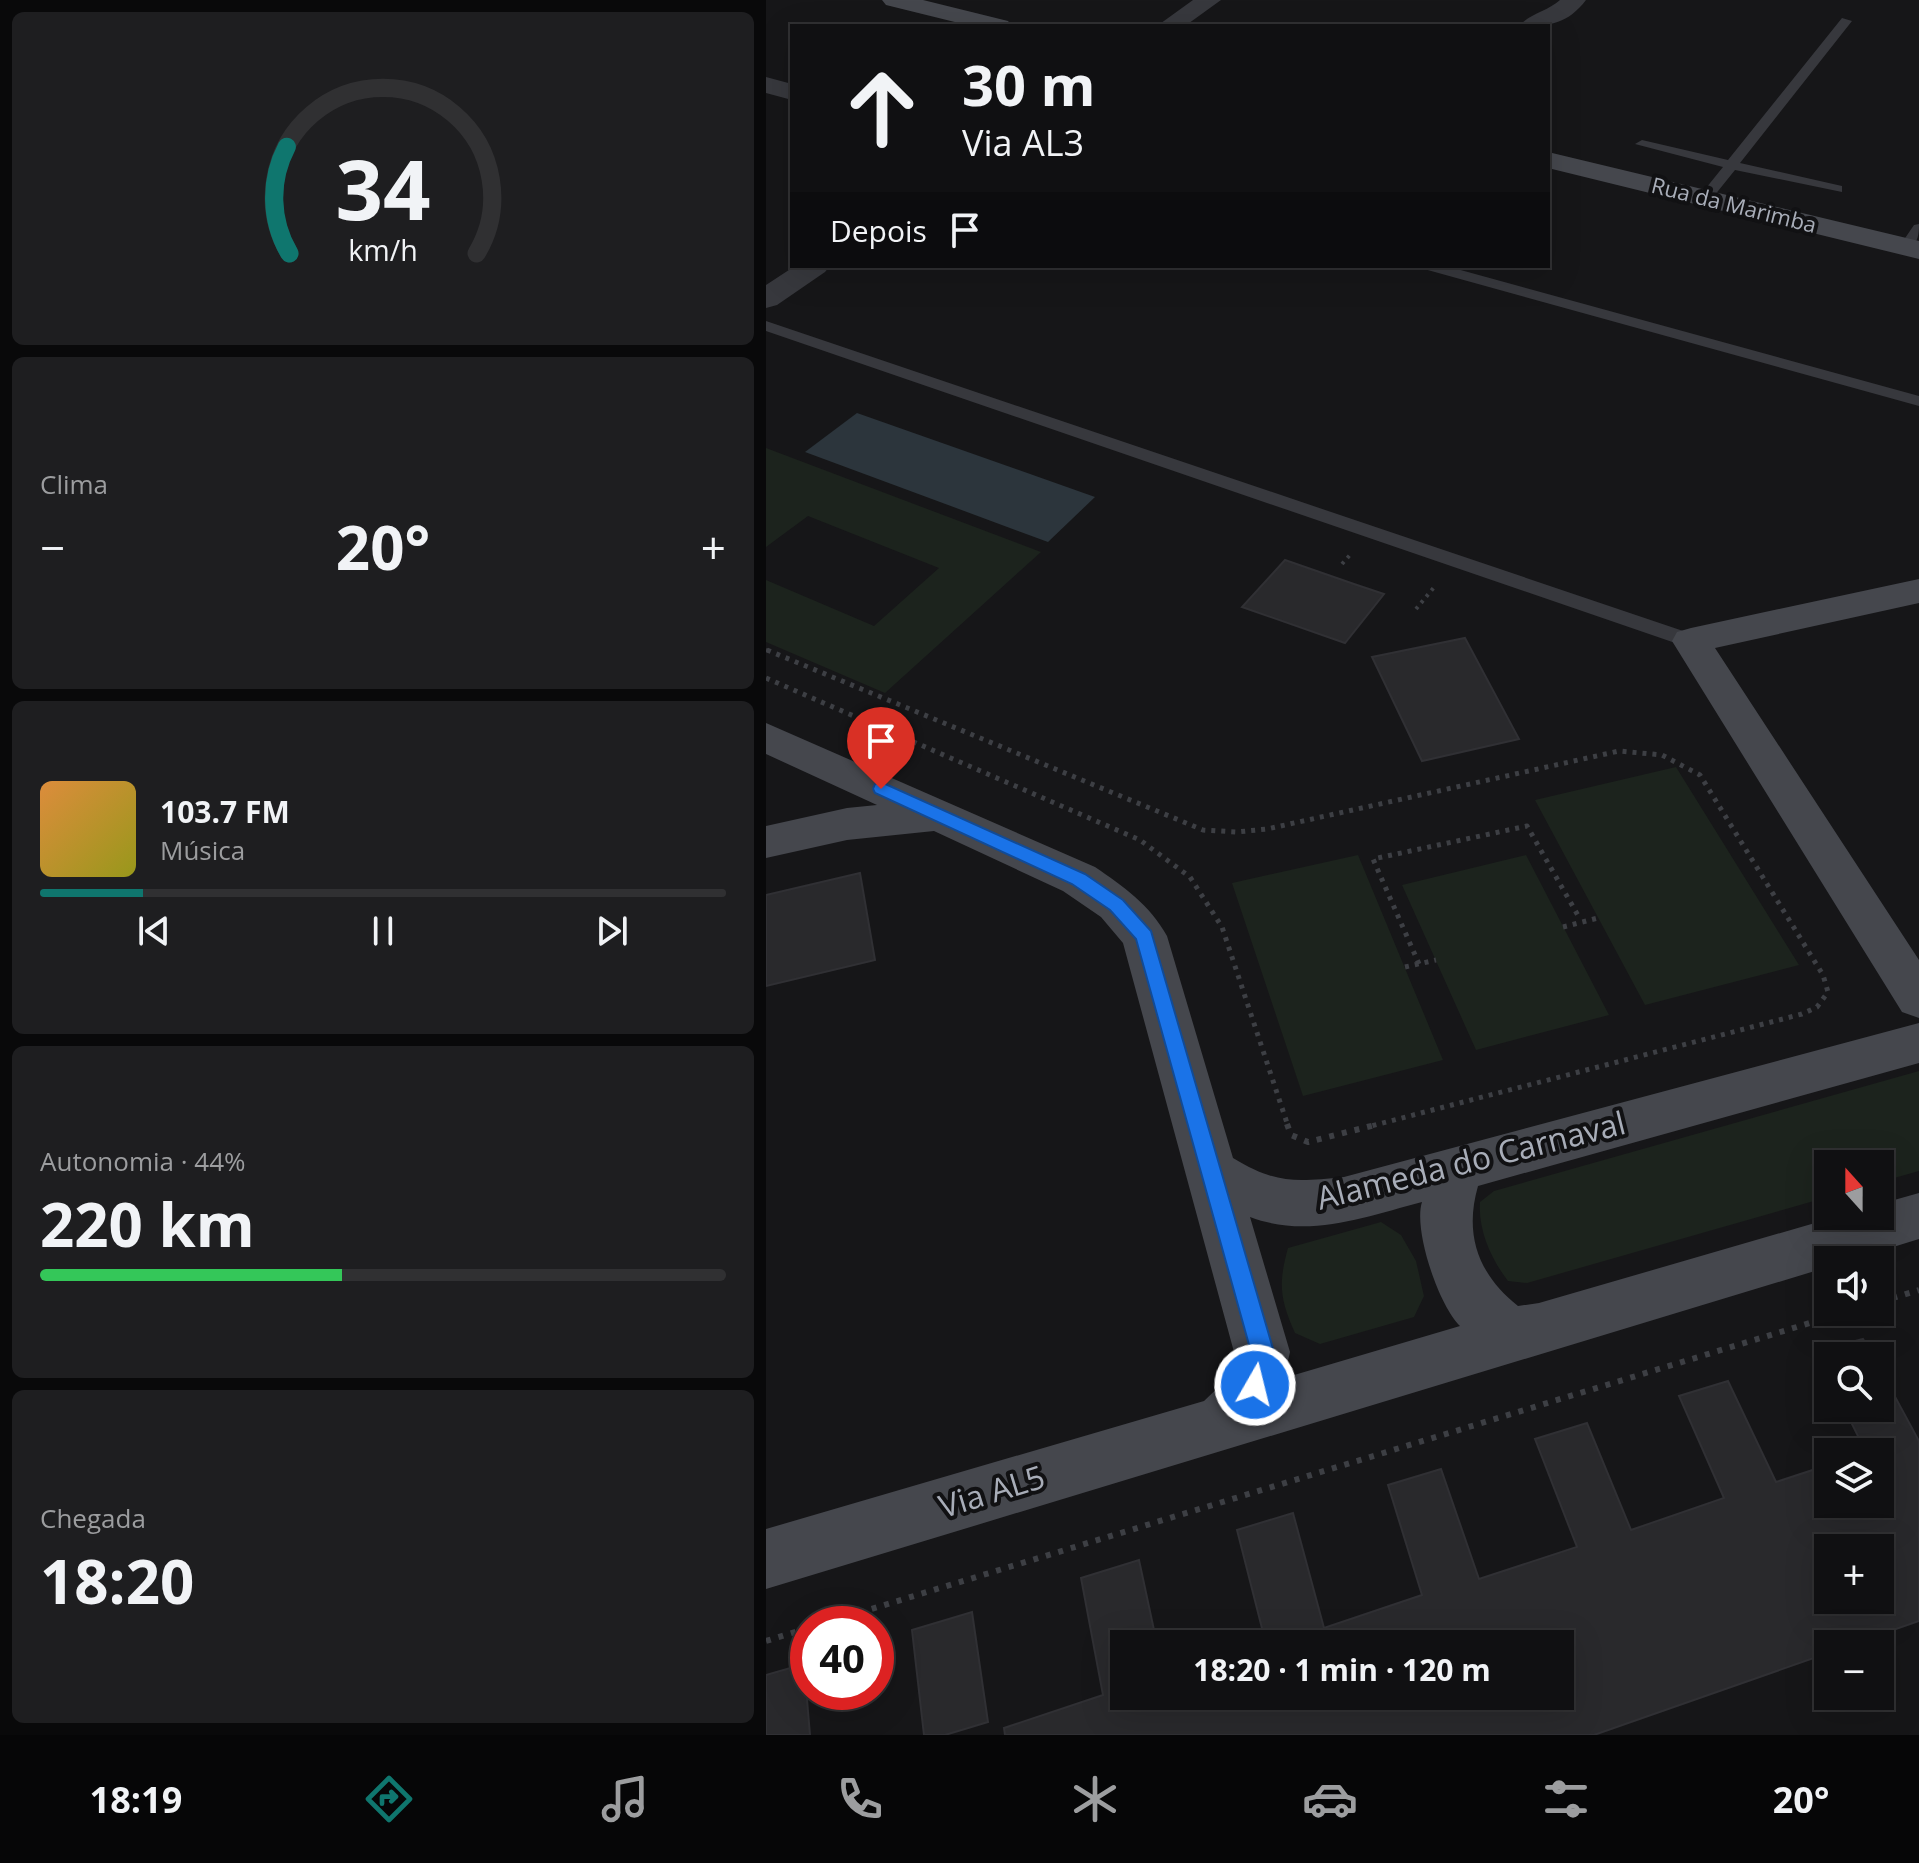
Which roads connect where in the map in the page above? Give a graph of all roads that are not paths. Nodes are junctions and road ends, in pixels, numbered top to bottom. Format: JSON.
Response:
{"nodes":[{"id":1,"x":894,"y":0,"type":"edge"},
{"id":2,"x":1209,"y":0,"type":"edge"},
{"id":3,"x":1574,"y":0,"type":"edge"},
{"id":4,"x":1010,"y":14,"type":"edge"},
{"id":5,"x":1846,"y":21,"type":"dead end"},
{"id":6,"x":1172,"y":24,"type":"edge"},
{"id":7,"x":1536,"y":24,"type":"edge"},
{"id":8,"x":766,"y":85,"type":"edge"},
{"id":9,"x":790,"y":91,"type":"edge"},
{"id":10,"x":1642,"y":144,"type":"dead end"},
{"id":11,"x":1550,"y":160,"type":"edge"},
{"id":12,"x":1733,"y":164,"type":"junction"},
{"id":13,"x":1837,"y":189,"type":"dead end"},
{"id":14,"x":1705,"y":198,"type":"junction"},
{"id":15,"x":1915,"y":242,"type":"edge"},
{"id":16,"x":812,"y":268,"type":"edge"},
{"id":17,"x":1436,"y":268,"type":"edge"},
{"id":18,"x":766,"y":299,"type":"edge"},
{"id":19,"x":766,"y":326,"type":"edge"},
{"id":20,"x":1919,"y":401,"type":"edge"},
{"id":21,"x":1919,"y":591,"type":"edge"},
{"id":22,"x":1691,"y":641,"type":"junction"},
{"id":23,"x":766,"y":737,"type":"edge"},
{"id":24,"x":939,"y":814,"type":"junction"},
{"id":25,"x":766,"y":842,"type":"edge"},
{"id":26,"x":1919,"y":999,"type":"edge"},
{"id":27,"x":1919,"y":1043,"type":"edge"},
{"id":28,"x":1457,"y":1169,"type":"junction"},
{"id":29,"x":1212,"y":1173,"type":"junction"},
{"id":30,"x":1919,"y":1216,"type":"edge"},
{"id":31,"x":1542,"y":1329,"type":"junction"},
{"id":32,"x":1218,"y":1425,"type":"junction"},
{"id":33,"x":766,"y":1559,"type":"edge"}],
"edges":[{"from":1,"to":4,"type":"street"},
{"from":2,"to":6,"type":"street"},
{"from":3,"to":7,"type":"street"},
{"from":5,"to":12,"type":"lane"},
{"from":8,"to":9,"type":"street"},
{"from":10,"to":12,"type":"lane"},
{"from":11,"to":14,"type":"street","name":"Rua da Marimba"},
{"from":12,"to":13,"type":"lane"},
{"from":12,"to":14,"type":"lane"},
{"from":14,"to":15,"type":"street","name":"Rua da Marimba"},
{"from":16,"to":18,"type":"street"},
{"from":17,"to":20,"type":"lane"},
{"from":19,"to":22,"type":"lane"},
{"from":21,"to":22,"type":"street"},
{"from":22,"to":26,"type":"street"},
{"from":23,"to":24,"type":"street"},
{"from":24,"to":25,"type":"street"},
{"from":24,"to":29,"type":"street"},
{"from":27,"to":28,"type":"street","name":"Alameda do Carnaval"},
{"from":28,"to":29,"type":"street","name":"Alameda do Carnaval"},
{"from":28,"to":31,"type":"street"},
{"from":29,"to":32,"type":"street"},
{"from":30,"to":31,"type":"street"},
{"from":31,"to":32,"type":"street"},
{"from":32,"to":33,"type":"street","name":"Via AL5"}]}
